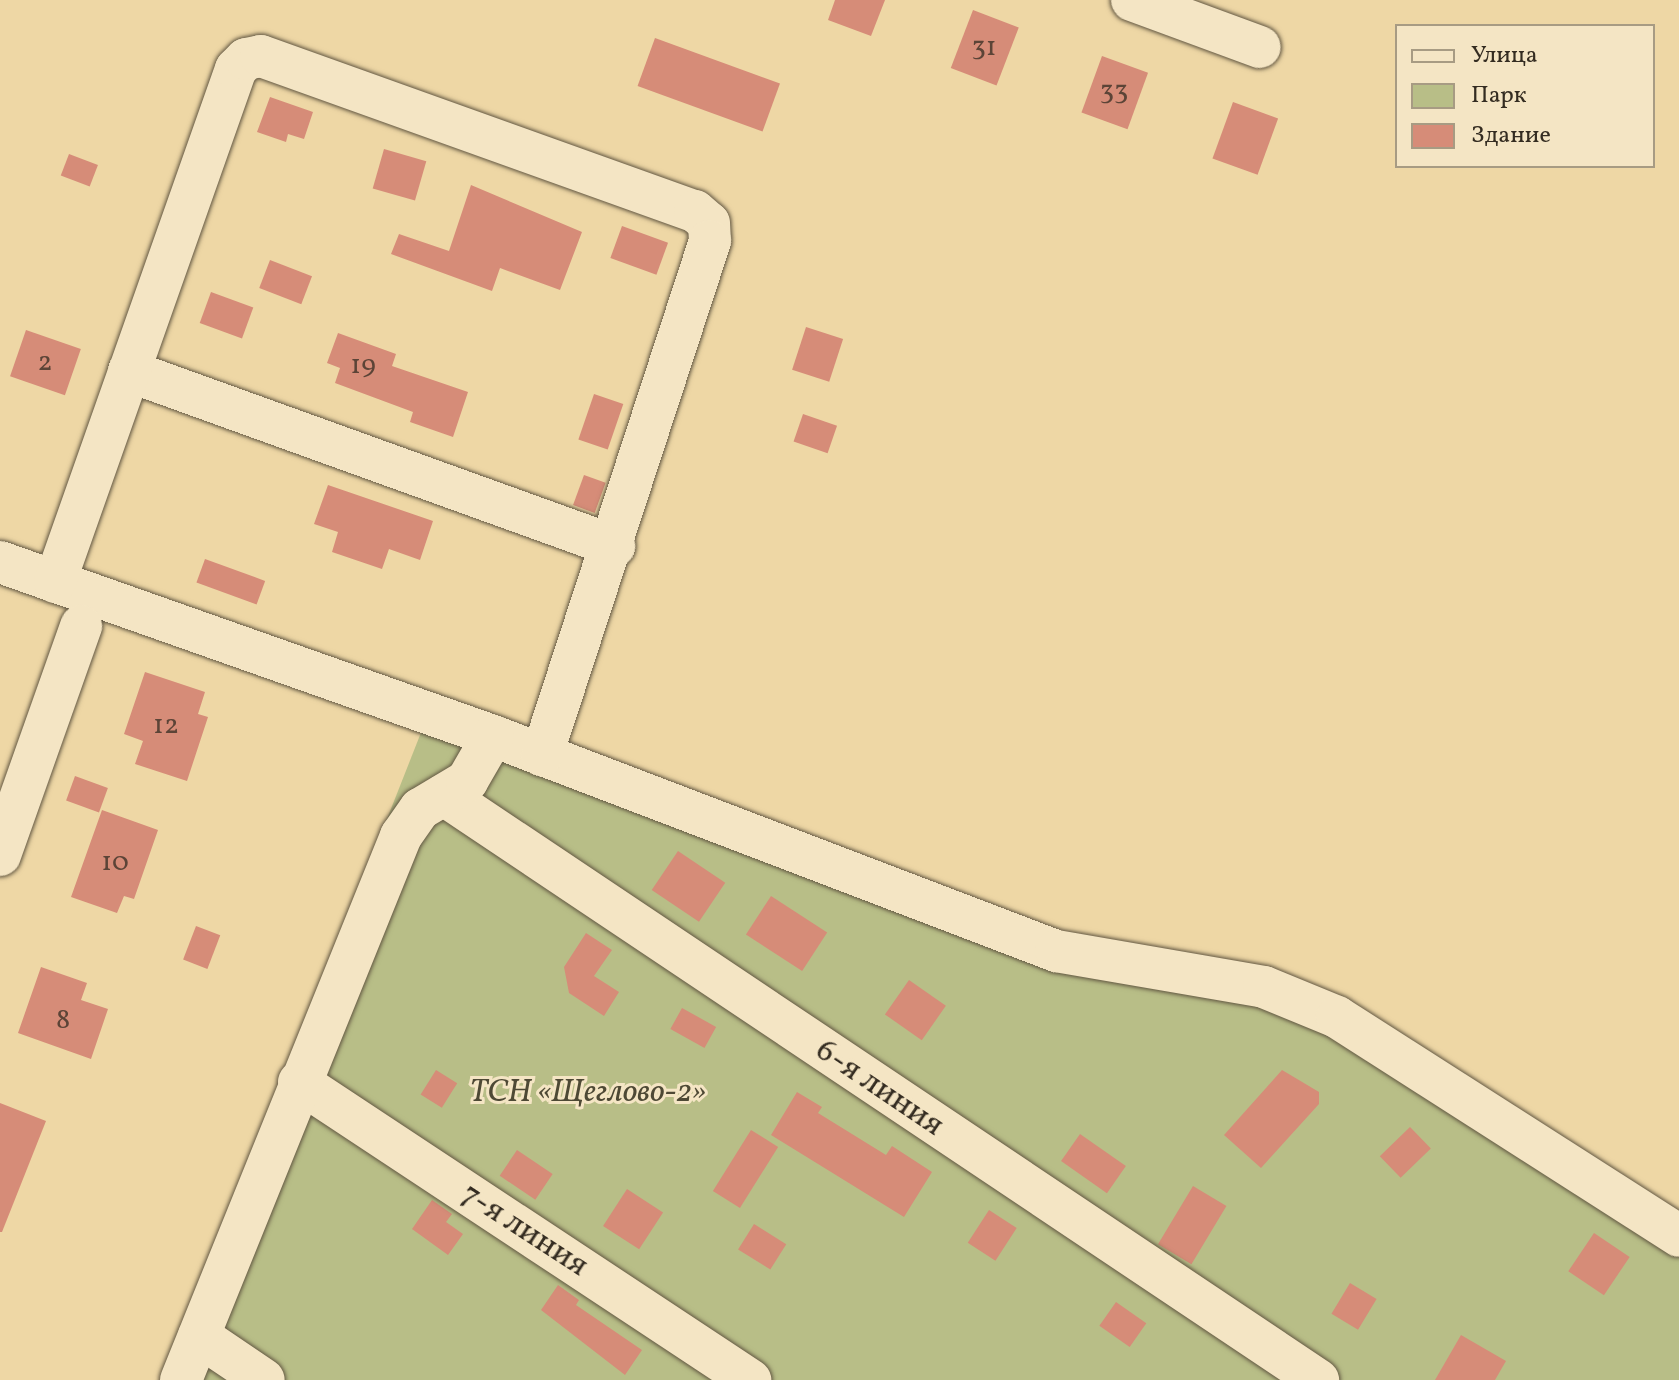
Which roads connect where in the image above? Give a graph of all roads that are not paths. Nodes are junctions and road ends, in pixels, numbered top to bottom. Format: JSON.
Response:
{"nodes":[{"id":1,"x":1132,"y":0,"type":"edge"},
{"id":2,"x":1204,"y":12,"type":"edge"},
{"id":3,"x":1260,"y":47,"type":"dead end"},
{"id":4,"x":129,"y":371,"type":"junction"},
{"id":5,"x":614,"y":546,"type":"junction"},
{"id":6,"x":0,"y":562,"type":"edge"},
{"id":7,"x":55,"y":582,"type":"junction"},
{"id":8,"x":81,"y":626,"type":"dead end"},
{"id":9,"x":493,"y":736,"type":"junction"},
{"id":10,"x":542,"y":755,"type":"junction"},
{"id":11,"x":444,"y":795,"type":"junction"},
{"id":12,"x":0,"y":855,"type":"edge"},
{"id":13,"x":299,"y":1082,"type":"junction"},
{"id":14,"x":1679,"y":1236,"type":"edge"},
{"id":15,"x":199,"y":1336,"type":"junction"},
{"id":16,"x":181,"y":1380,"type":"edge"},
{"id":17,"x":264,"y":1380,"type":"edge"},
{"id":18,"x":750,"y":1380,"type":"edge"},
{"id":19,"x":1318,"y":1380,"type":"edge"}],
"edges":[{"from":1,"to":2,"type":"street"},
{"from":2,"to":3,"type":"street"},
{"from":4,"to":5,"type":"street"},
{"from":4,"to":5,"type":"street"},
{"from":4,"to":7,"type":"street"},
{"from":5,"to":10,"type":"street"},
{"from":6,"to":7,"type":"street"},
{"from":7,"to":9,"type":"street"},
{"from":8,"to":12,"type":"street"},
{"from":9,"to":10,"type":"street"},
{"from":9,"to":11,"type":"street"},
{"from":10,"to":14,"type":"street"},
{"from":11,"to":13,"type":"street"},
{"from":11,"to":19,"type":"street","name":"6-я линия"},
{"from":13,"to":15,"type":"street"},
{"from":13,"to":18,"type":"street","name":"7-я линия"},
{"from":15,"to":16,"type":"street"},
{"from":15,"to":17,"type":"street"}]}
